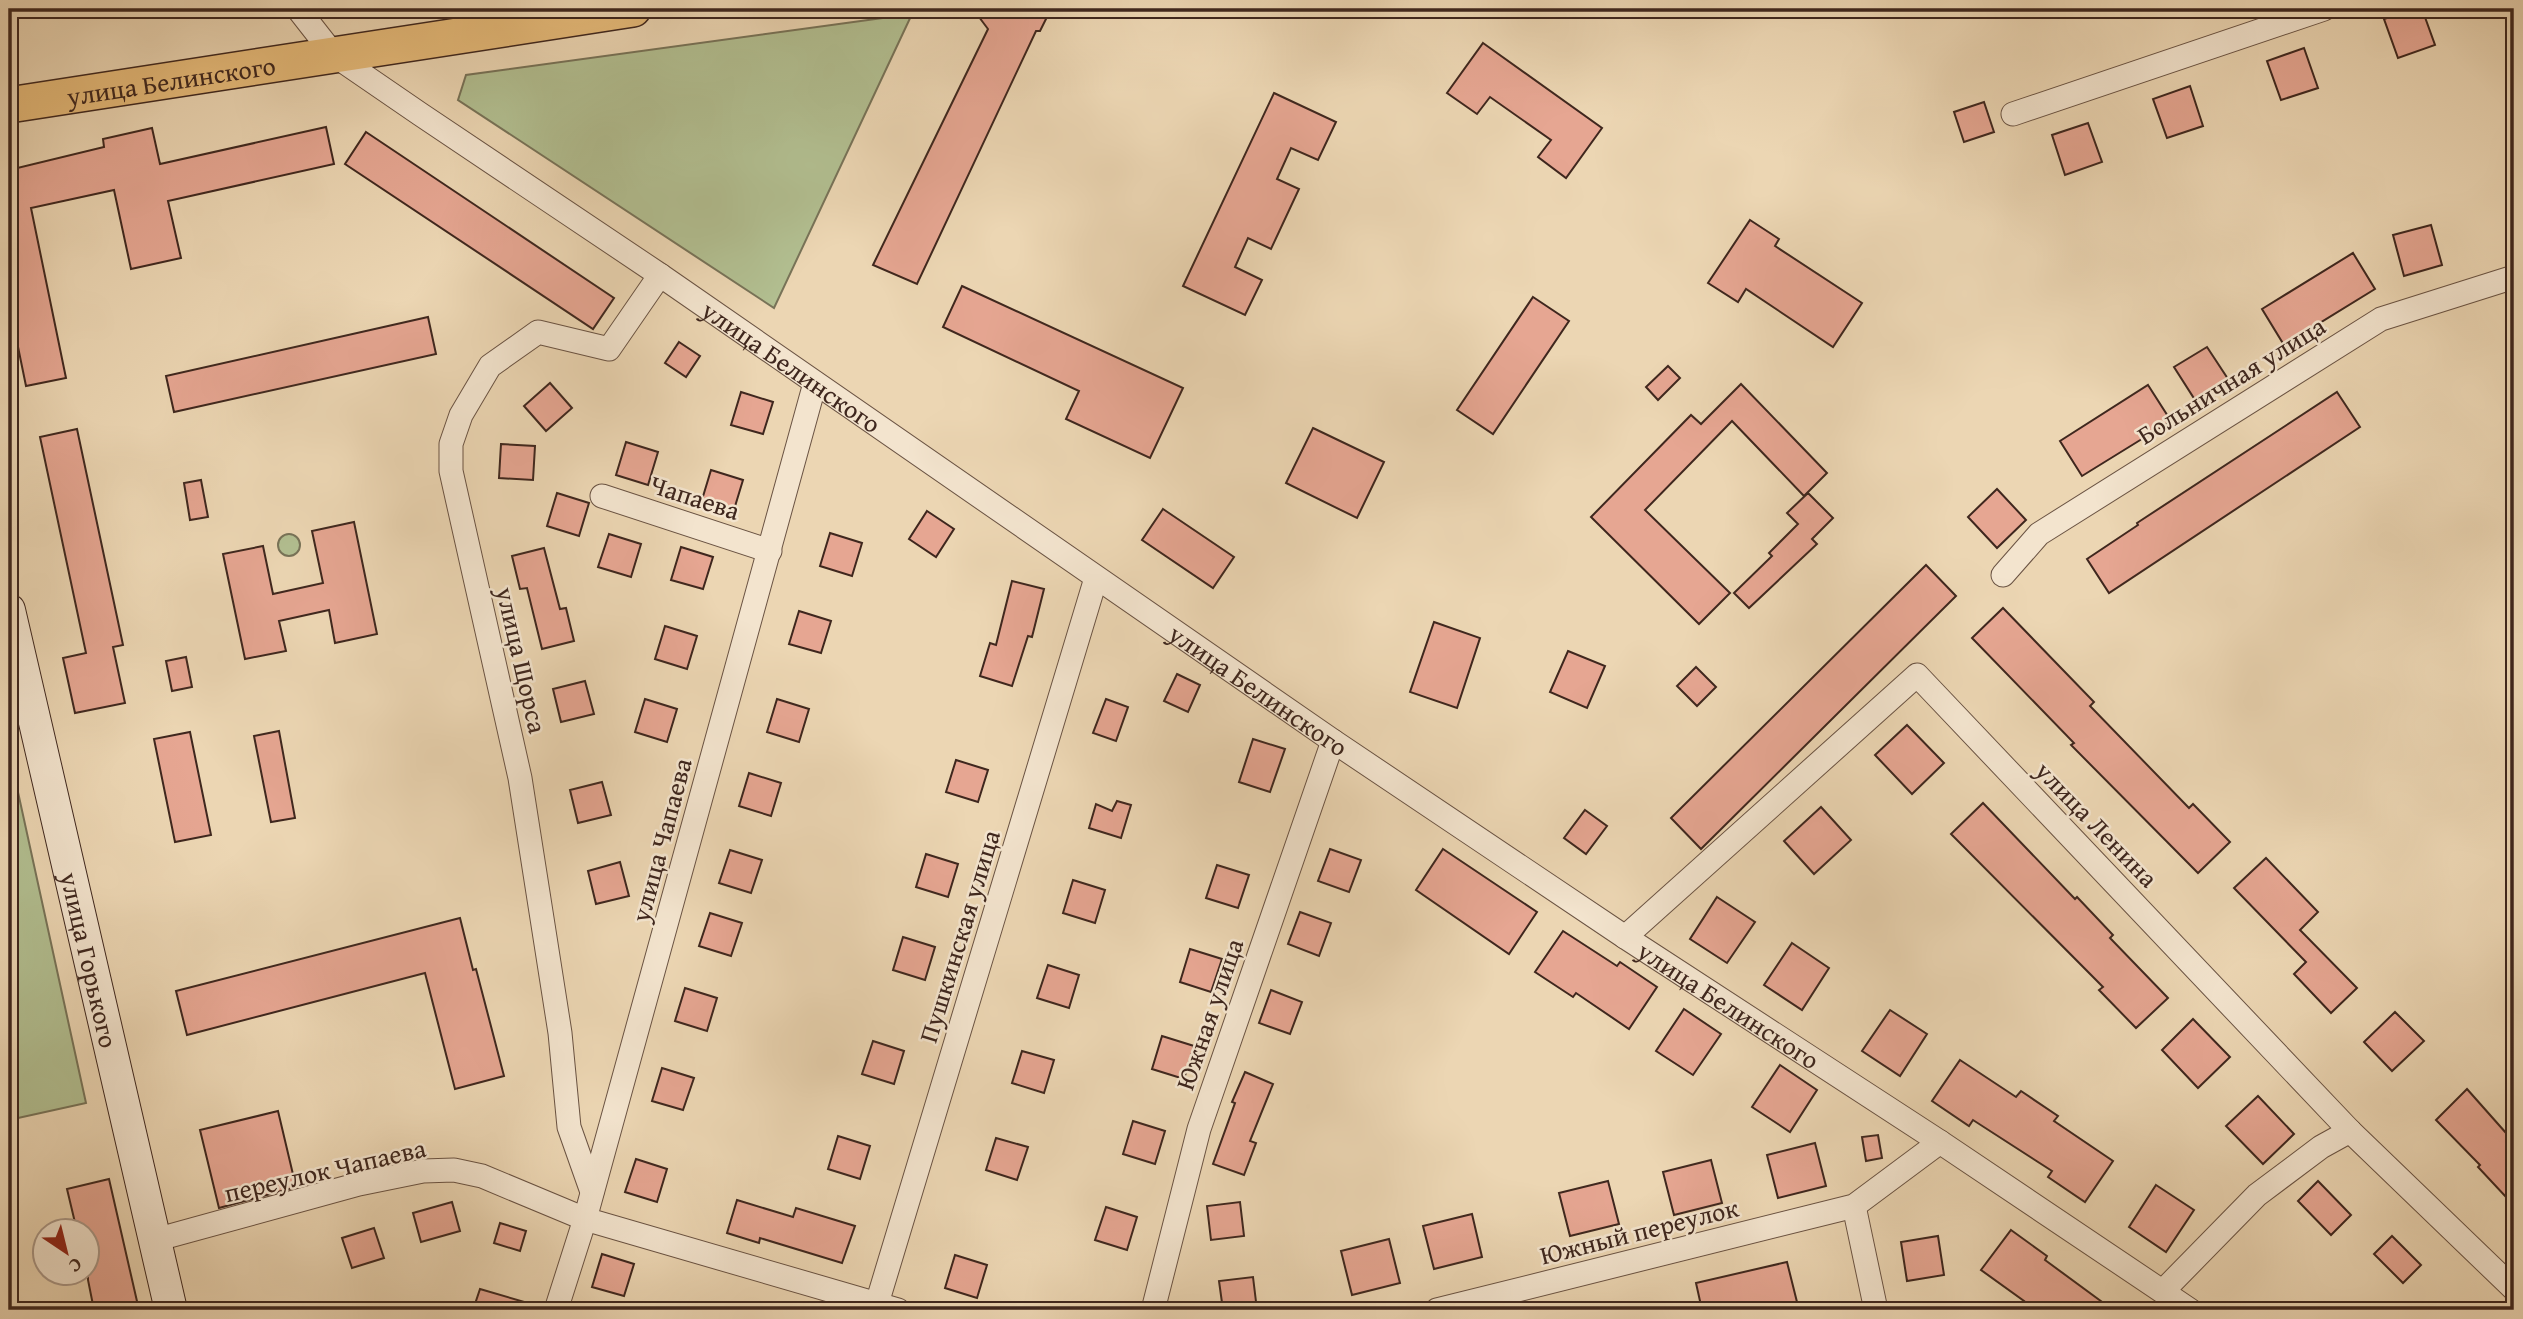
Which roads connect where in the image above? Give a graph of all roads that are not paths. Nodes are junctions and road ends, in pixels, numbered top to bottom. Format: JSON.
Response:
{"nodes":[{"id":1,"x":299,"y":9,"type":"edge"},
{"id":2,"x":633,"y":9,"type":"edge"},
{"id":3,"x":2324,"y":9,"type":"edge"},
{"id":4,"x":334,"y":55,"type":"junction"},
{"id":5,"x":9,"y":105,"type":"edge"},
{"id":6,"x":2013,"y":114,"type":"dead end"},
{"id":7,"x":660,"y":275,"type":"junction"},
{"id":8,"x":2514,"y":276,"type":"edge"},
{"id":9,"x":815,"y":383,"type":"junction"},
{"id":10,"x":602,"y":496,"type":"dead end"},
{"id":11,"x":770,"y":551,"type":"junction"},
{"id":12,"x":2003,"y":575,"type":"dead end"},
{"id":13,"x":1096,"y":578,"type":"junction"},
{"id":14,"x":9,"y":610,"type":"edge"},
{"id":15,"x":1333,"y":741,"type":"junction"},
{"id":16,"x":1625,"y":937,"type":"junction"},
{"id":17,"x":2350,"y":1131,"type":"junction"},
{"id":18,"x":1940,"y":1142,"type":"junction"},
{"id":19,"x":592,"y":1192,"type":"junction"},
{"id":20,"x":1854,"y":1206,"type":"junction"},
{"id":21,"x":585,"y":1219,"type":"junction"},
{"id":22,"x":155,"y":1240,"type":"junction"},
{"id":23,"x":2514,"y":1289,"type":"edge"},
{"id":24,"x":2163,"y":1291,"type":"junction"},
{"id":25,"x":883,"y":1308,"type":"edge"},
{"id":26,"x":171,"y":1310,"type":"edge"},
{"id":27,"x":556,"y":1310,"type":"edge"},
{"id":28,"x":1153,"y":1310,"type":"edge"},
{"id":29,"x":1437,"y":1310,"type":"edge"},
{"id":30,"x":1876,"y":1310,"type":"edge"},
{"id":31,"x":2190,"y":1310,"type":"edge"}],
"edges":[{"from":1,"to":4,"type":"street"},
{"from":2,"to":4,"type":"main road","name":"улица Белинского"},
{"from":3,"to":6,"type":"street"},
{"from":4,"to":5,"type":"main road","name":"улица Белинского"},
{"from":4,"to":7,"type":"street","name":"улица Белинского"},
{"from":7,"to":9,"type":"street","name":"улица Белинского"},
{"from":7,"to":19,"type":"street","name":"улица Щорса"},
{"from":8,"to":12,"type":"street","name":"Больничная улица"},
{"from":9,"to":11,"type":"street","name":"улица Чапаева"},
{"from":9,"to":13,"type":"street","name":"улица Белинского"},
{"from":10,"to":11,"type":"street","name":"Чапаева"},
{"from":11,"to":19,"type":"street","name":"улица Чапаева"},
{"from":13,"to":15,"type":"street","name":"улица Белинского"},
{"from":13,"to":25,"type":"street","name":"Пушкинская улица"},
{"from":14,"to":22,"type":"street","name":"улица Горького"},
{"from":15,"to":16,"type":"street","name":"улица Белинского"},
{"from":15,"to":28,"type":"street","name":"Южная улица"},
{"from":16,"to":17,"type":"street","name":"улица Ленина"},
{"from":16,"to":18,"type":"street","name":"улица Белинского"},
{"from":17,"to":23,"type":"street","name":"улица Ленина"},
{"from":17,"to":24,"type":"street"},
{"from":18,"to":20,"type":"street"},
{"from":18,"to":24,"type":"street","name":"улица Белинского"},
{"from":19,"to":21,"type":"street","name":"улица Чапаева"},
{"from":20,"to":29,"type":"street","name":"Южный переулок"},
{"from":20,"to":30,"type":"street"},
{"from":21,"to":22,"type":"street","name":"переулок Чапаева"},
{"from":21,"to":25,"type":"street","name":"переулок Чапаева"},
{"from":21,"to":27,"type":"street","name":"улица Чапаева"},
{"from":22,"to":26,"type":"street","name":"улица Горького"},
{"from":24,"to":31,"type":"street","name":"улица Белинского"}]}
